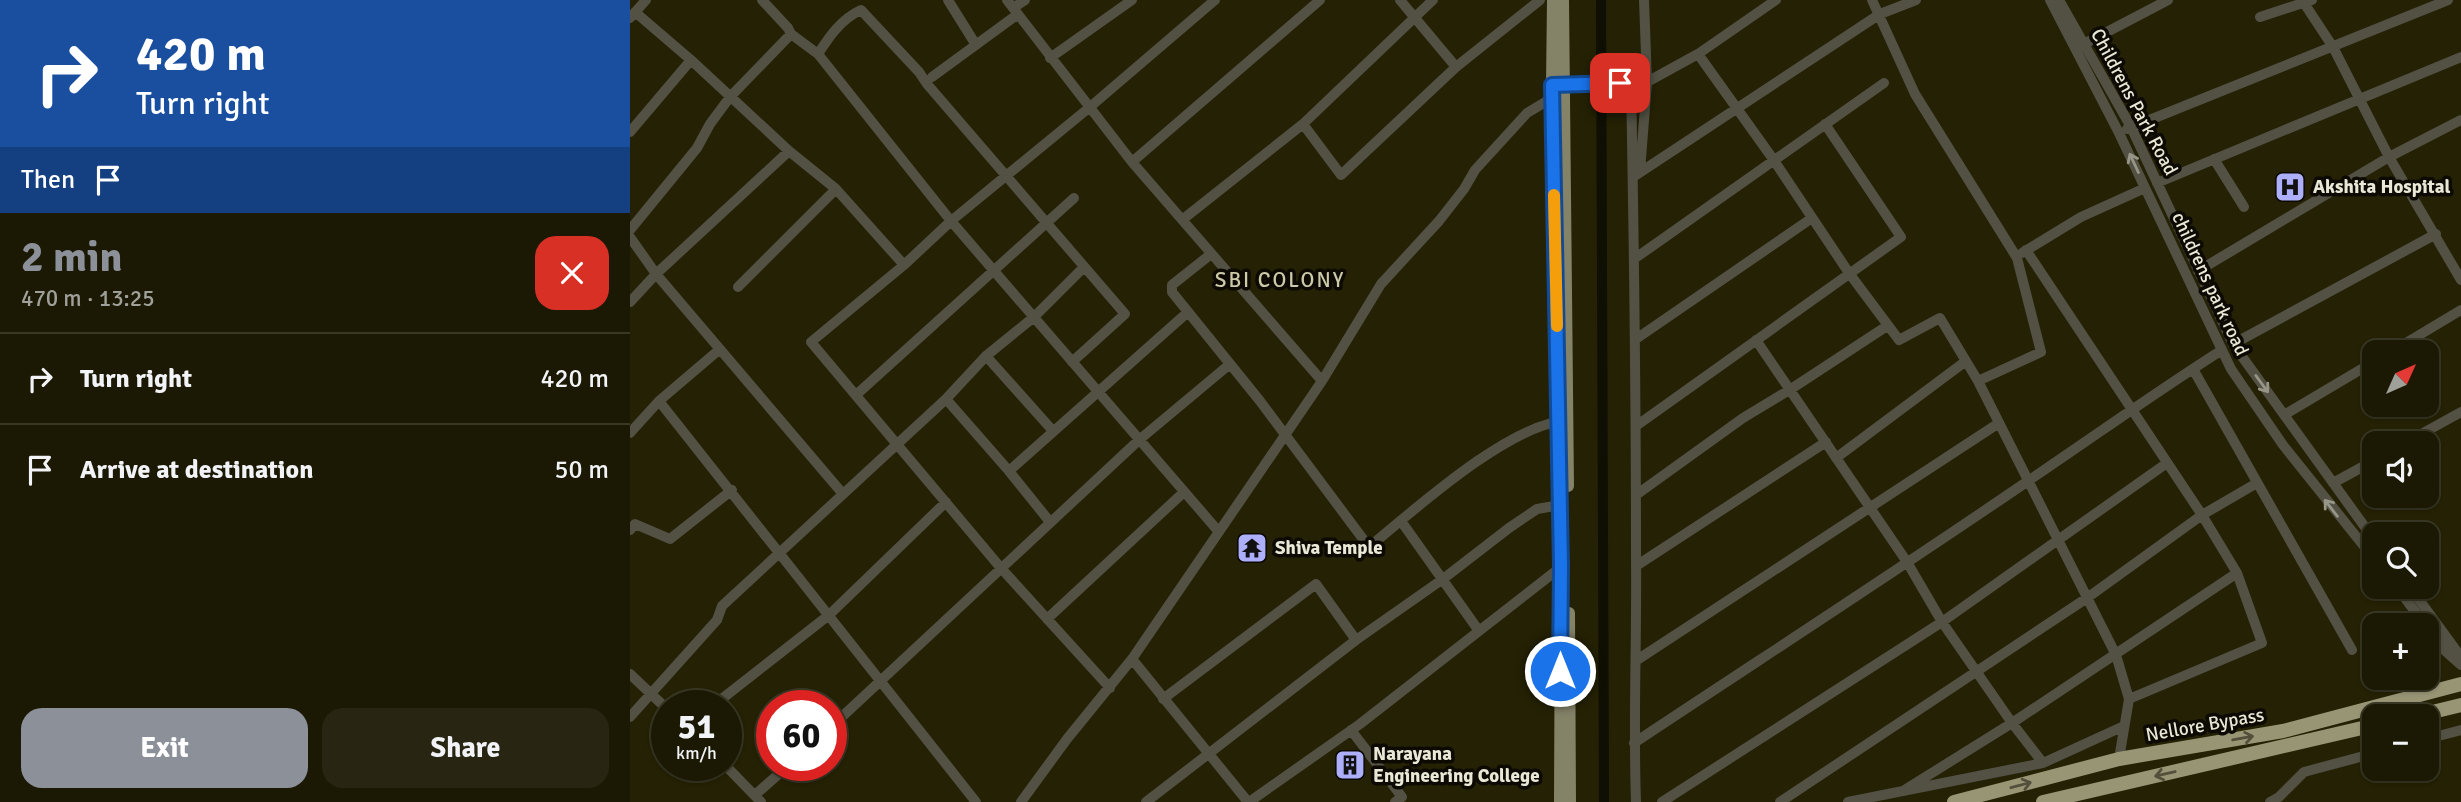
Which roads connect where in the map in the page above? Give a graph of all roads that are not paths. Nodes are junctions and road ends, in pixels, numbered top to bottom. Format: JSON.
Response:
{"nodes":[{"id":1,"x":646,"y":0,"type":"edge"},
{"id":2,"x":762,"y":0,"type":"edge"},
{"id":3,"x":948,"y":0,"type":"edge"},
{"id":4,"x":1025,"y":0,"type":"edge"},
{"id":5,"x":1132,"y":0,"type":"edge"},
{"id":6,"x":1215,"y":0,"type":"edge"},
{"id":7,"x":1320,"y":0,"type":"edge"},
{"id":8,"x":1400,"y":0,"type":"edge"},
{"id":9,"x":1433,"y":0,"type":"edge"},
{"id":10,"x":1540,"y":0,"type":"edge"},
{"id":11,"x":1553,"y":0,"type":"edge"},
{"id":12,"x":1563,"y":0,"type":"edge"},
{"id":13,"x":1644,"y":0,"type":"edge"},
{"id":14,"x":1776,"y":0,"type":"edge"},
{"id":15,"x":1872,"y":0,"type":"edge"},
{"id":16,"x":1916,"y":0,"type":"edge"},
{"id":17,"x":2050,"y":0,"type":"edge"},
{"id":18,"x":2059,"y":0,"type":"edge"},
{"id":19,"x":2168,"y":0,"type":"edge"},
{"id":20,"x":2448,"y":0,"type":"edge"},
{"id":21,"x":2308,"y":2,"type":"edge"},
{"id":22,"x":1013,"y":7,"type":"edge"},
{"id":23,"x":1880,"y":14,"type":"junction"},
{"id":24,"x":632,"y":15,"type":"edge"},
{"id":25,"x":1416,"y":17,"type":"junction"},
{"id":26,"x":2260,"y":17,"type":"dead end"},
{"id":27,"x":791,"y":34,"type":"junction"},
{"id":28,"x":2084,"y":44,"type":"junction"},
{"id":29,"x":976,"y":45,"type":"junction"},
{"id":30,"x":2333,"y":47,"type":"junction"},
{"id":31,"x":818,"y":54,"type":"junction"},
{"id":32,"x":1698,"y":54,"type":"junction"},
{"id":33,"x":2461,"y":57,"type":"edge"},
{"id":34,"x":1050,"y":58,"type":"junction"},
{"id":35,"x":691,"y":60,"type":"junction"},
{"id":36,"x":1456,"y":67,"type":"junction"},
{"id":37,"x":932,"y":77,"type":"dead end"},
{"id":38,"x":1647,"y":82,"type":"junction"},
{"id":39,"x":1626,"y":83,"type":"junction"},
{"id":40,"x":1884,"y":83,"type":"dead end"},
{"id":41,"x":1555,"y":89,"type":"junction"},
{"id":42,"x":730,"y":97,"type":"junction"},
{"id":43,"x":2362,"y":100,"type":"junction"},
{"id":44,"x":1090,"y":107,"type":"junction"},
{"id":45,"x":1737,"y":108,"type":"junction"},
{"id":46,"x":2461,"y":121,"type":"edge"},
{"id":47,"x":1303,"y":124,"type":"junction"},
{"id":48,"x":1825,"y":124,"type":"junction"},
{"id":49,"x":2131,"y":127,"type":"junction"},
{"id":50,"x":630,"y":132,"type":"edge"},
{"id":51,"x":2119,"y":133,"type":"junction"},
{"id":52,"x":789,"y":152,"type":"junction"},
{"id":53,"x":2389,"y":157,"type":"junction"},
{"id":54,"x":1773,"y":159,"type":"junction"},
{"id":55,"x":2214,"y":159,"type":"junction"},
{"id":56,"x":1132,"y":162,"type":"junction"},
{"id":57,"x":1636,"y":174,"type":"junction"},
{"id":58,"x":1005,"y":176,"type":"junction"},
{"id":59,"x":2157,"y":183,"type":"junction"},
{"id":60,"x":2145,"y":188,"type":"junction"},
{"id":61,"x":836,"y":189,"type":"junction"},
{"id":62,"x":1074,"y":198,"type":"dead end"},
{"id":63,"x":2244,"y":207,"type":"dead end"},
{"id":64,"x":1812,"y":218,"type":"junction"},
{"id":65,"x":1182,"y":219,"type":"junction"},
{"id":66,"x":951,"y":221,"type":"junction"},
{"id":67,"x":1046,"y":225,"type":"junction"},
{"id":68,"x":630,"y":230,"type":"edge"},
{"id":69,"x":2436,"y":234,"type":"junction"},
{"id":70,"x":630,"y":237,"type":"edge"},
{"id":71,"x":2026,"y":250,"type":"junction"},
{"id":72,"x":1211,"y":254,"type":"junction"},
{"id":73,"x":2017,"y":258,"type":"junction"},
{"id":74,"x":1634,"y":259,"type":"junction"},
{"id":75,"x":904,"y":265,"type":"junction"},
{"id":76,"x":1084,"y":267,"type":"junction"},
{"id":77,"x":993,"y":270,"type":"junction"},
{"id":78,"x":2198,"y":271,"type":"junction"},
{"id":79,"x":1849,"y":273,"type":"junction"},
{"id":80,"x":656,"y":274,"type":"junction"},
{"id":81,"x":2461,"y":280,"type":"edge"},
{"id":82,"x":738,"y":287,"type":"dead end"},
{"id":83,"x":630,"y":302,"type":"edge"},
{"id":84,"x":2461,"y":310,"type":"edge"},
{"id":85,"x":1188,"y":312,"type":"junction"},
{"id":86,"x":1034,"y":317,"type":"junction"},
{"id":87,"x":1887,"y":326,"type":"junction"},
{"id":88,"x":1636,"y":339,"type":"junction"},
{"id":89,"x":1756,"y":340,"type":"junction"},
{"id":90,"x":2411,"y":340,"type":"edge"},
{"id":91,"x":2233,"y":344,"type":"junction"},
{"id":92,"x":720,"y":349,"type":"junction"},
{"id":93,"x":2222,"y":350,"type":"junction"},
{"id":94,"x":986,"y":356,"type":"junction"},
{"id":95,"x":1966,"y":361,"type":"junction"},
{"id":96,"x":1072,"y":362,"type":"junction"},
{"id":97,"x":1230,"y":364,"type":"junction"},
{"id":98,"x":2193,"y":369,"type":"junction"},
{"id":99,"x":2362,"y":369,"type":"edge"},
{"id":100,"x":1978,"y":381,"type":"junction"},
{"id":101,"x":1322,"y":382,"type":"junction"},
{"id":102,"x":1791,"y":389,"type":"junction"},
{"id":103,"x":1098,"y":392,"type":"junction"},
{"id":104,"x":856,"y":395,"type":"junction"},
{"id":105,"x":946,"y":399,"type":"junction"},
{"id":106,"x":659,"y":401,"type":"junction"},
{"id":107,"x":2131,"y":408,"type":"junction"},
{"id":108,"x":2461,"y":412,"type":"edge"},
{"id":109,"x":2284,"y":415,"type":"junction"},
{"id":110,"x":1563,"y":421,"type":"junction"},
{"id":111,"x":1999,"y":423,"type":"junction"},
{"id":112,"x":1636,"y":426,"type":"junction"},
{"id":113,"x":1054,"y":431,"type":"junction"},
{"id":114,"x":2427,"y":431,"type":"edge"},
{"id":115,"x":630,"y":433,"type":"edge"},
{"id":116,"x":1285,"y":435,"type":"junction"},
{"id":117,"x":1139,"y":440,"type":"junction"},
{"id":118,"x":1826,"y":442,"type":"junction"},
{"id":119,"x":897,"y":443,"type":"junction"},
{"id":120,"x":1836,"y":458,"type":"junction"},
{"id":121,"x":2167,"y":463,"type":"junction"},
{"id":122,"x":2362,"y":467,"type":"edge"},
{"id":123,"x":1009,"y":471,"type":"junction"},
{"id":124,"x":2029,"y":481,"type":"junction"},
{"id":125,"x":2257,"y":483,"type":"junction"},
{"id":126,"x":2333,"y":483,"type":"junction"},
{"id":127,"x":732,"y":491,"type":"junction"},
{"id":128,"x":1184,"y":492,"type":"junction"},
{"id":129,"x":843,"y":494,"type":"junction"},
{"id":130,"x":1636,"y":495,"type":"junction"},
{"id":131,"x":946,"y":502,"type":"junction"},
{"id":132,"x":1560,"y":505,"type":"junction"},
{"id":133,"x":1869,"y":508,"type":"junction"},
{"id":134,"x":2202,"y":515,"type":"junction"},
{"id":135,"x":1401,"y":521,"type":"junction"},
{"id":136,"x":1050,"y":522,"type":"junction"},
{"id":137,"x":2362,"y":523,"type":"edge"},
{"id":138,"x":630,"y":530,"type":"edge"},
{"id":139,"x":1219,"y":532,"type":"junction"},
{"id":140,"x":2058,"y":539,"type":"junction"},
{"id":141,"x":2362,"y":544,"type":"edge"},
{"id":142,"x":780,"y":552,"type":"junction"},
{"id":143,"x":1908,"y":562,"type":"junction"},
{"id":144,"x":1561,"y":566,"type":"junction"},
{"id":145,"x":1636,"y":566,"type":"junction"},
{"id":146,"x":1000,"y":567,"type":"junction"},
{"id":147,"x":2237,"y":573,"type":"junction"},
{"id":148,"x":1443,"y":579,"type":"junction"},
{"id":149,"x":2087,"y":598,"type":"junction"},
{"id":150,"x":2418,"y":599,"type":"edge"},
{"id":151,"x":830,"y":615,"type":"junction"},
{"id":152,"x":1047,"y":619,"type":"junction"},
{"id":153,"x":1942,"y":622,"type":"junction"},
{"id":154,"x":1479,"y":631,"type":"junction"},
{"id":155,"x":2439,"y":637,"type":"edge"},
{"id":156,"x":1356,"y":640,"type":"junction"},
{"id":157,"x":2352,"y":650,"type":"dead end"},
{"id":158,"x":2457,"y":652,"type":"edge"},
{"id":159,"x":2116,"y":655,"type":"junction"},
{"id":160,"x":1132,"y":659,"type":"junction"},
{"id":161,"x":1637,"y":660,"type":"junction"},
{"id":162,"x":2461,"y":665,"type":"edge"},
{"id":163,"x":1977,"y":671,"type":"junction"},
{"id":164,"x":630,"y":674,"type":"edge"},
{"id":165,"x":882,"y":682,"type":"junction"},
{"id":166,"x":2461,"y":684,"type":"edge"},
{"id":167,"x":1110,"y":688,"type":"junction"},
{"id":168,"x":656,"y":690,"type":"edge"},
{"id":169,"x":733,"y":690,"type":"edge"},
{"id":170,"x":651,"y":694,"type":"edge"},
{"id":171,"x":651,"y":696,"type":"edge"},
{"id":172,"x":1163,"y":698,"type":"junction"},
{"id":173,"x":2129,"y":698,"type":"junction"},
{"id":174,"x":2461,"y":705,"type":"edge"},
{"id":175,"x":2439,"y":710,"type":"edge"},
{"id":176,"x":847,"y":713,"type":"edge"},
{"id":177,"x":630,"y":717,"type":"edge"},
{"id":178,"x":2012,"y":723,"type":"junction"},
{"id":179,"x":2124,"y":726,"type":"junction"},
{"id":180,"x":2362,"y":729,"type":"edge"},
{"id":181,"x":1351,"y":730,"type":"junction"},
{"id":182,"x":2461,"y":730,"type":"edge"},
{"id":183,"x":2439,"y":736,"type":"edge"},
{"id":184,"x":1634,"y":743,"type":"junction"},
{"id":185,"x":1208,"y":754,"type":"junction"},
{"id":186,"x":2362,"y":756,"type":"edge"},
{"id":187,"x":2119,"y":759,"type":"junction"},
{"id":188,"x":2043,"y":763,"type":"junction"},
{"id":189,"x":741,"y":781,"type":"edge"},
{"id":190,"x":774,"y":781,"type":"edge"},
{"id":191,"x":1903,"y":791,"type":"junction"},
{"id":192,"x":2286,"y":791,"type":"junction"},
{"id":193,"x":759,"y":798,"type":"edge"},
{"id":194,"x":976,"y":802,"type":"edge"},
{"id":195,"x":1021,"y":802,"type":"edge"},
{"id":196,"x":1146,"y":802,"type":"edge"},
{"id":197,"x":1248,"y":802,"type":"edge"},
{"id":198,"x":1395,"y":802,"type":"edge"},
{"id":199,"x":1560,"y":802,"type":"edge"},
{"id":200,"x":1570,"y":802,"type":"edge"},
{"id":201,"x":1636,"y":802,"type":"edge"},
{"id":202,"x":1662,"y":802,"type":"edge"},
{"id":203,"x":1780,"y":802,"type":"edge"},
{"id":204,"x":1848,"y":802,"type":"edge"},
{"id":205,"x":1954,"y":802,"type":"edge"},
{"id":206,"x":2043,"y":802,"type":"edge"},
{"id":207,"x":2270,"y":802,"type":"edge"},
{"id":208,"x":2290,"y":802,"type":"edge"}],
"edges":[{"from":1,"to":24,"type":"street"},
{"from":2,"to":27,"type":"street"},
{"from":3,"to":29,"type":"street"},
{"from":4,"to":22,"type":"street"},
{"from":5,"to":34,"type":"street"},
{"from":6,"to":44,"type":"street"},
{"from":7,"to":56,"type":"street"},
{"from":8,"to":25,"type":"street"},
{"from":9,"to":25,"type":"street"},
{"from":10,"to":36,"type":"street"},
{"from":11,"to":41,"type":"main road"},
{"from":12,"to":41,"type":"main road"},
{"from":13,"to":38,"type":"street"},
{"from":14,"to":32,"type":"street"},
{"from":15,"to":23,"type":"street"},
{"from":16,"to":23,"type":"street"},
{"from":17,"to":51,"type":"street","name":"childrens park road"},
{"from":18,"to":28,"type":"street","name":"Childrens Park Road"},
{"from":19,"to":28,"type":"street"},
{"from":20,"to":30,"type":"street"},
{"from":21,"to":26,"type":"street"},
{"from":21,"to":30,"type":"street"},
{"from":22,"to":29,"type":"street"},
{"from":22,"to":34,"type":"street"},
{"from":23,"to":45,"type":"street"},
{"from":23,"to":73,"type":"street"},
{"from":24,"to":35,"type":"street"},
{"from":25,"to":36,"type":"street"},
{"from":25,"to":47,"type":"street"},
{"from":27,"to":31,"type":"street"},
{"from":27,"to":42,"type":"street"},
{"from":28,"to":49,"type":"street","name":"Childrens Park Road"},
{"from":29,"to":37,"type":"street"},
{"from":30,"to":43,"type":"street"},
{"from":30,"to":49,"type":"street"},
{"from":31,"to":58,"type":"street"},
{"from":31,"to":66,"type":"street"},
{"from":32,"to":38,"type":"street"},
{"from":32,"to":45,"type":"street"},
{"from":33,"to":43,"type":"street"},
{"from":34,"to":44,"type":"street"},
{"from":35,"to":42,"type":"street"},
{"from":35,"to":50,"type":"street"},
{"from":36,"to":47,"type":"street"},
{"from":38,"to":39,"type":"street"},
{"from":38,"to":57,"type":"street"},
{"from":39,"to":41,"type":"street"},
{"from":39,"to":57,"type":"street"},
{"from":40,"to":48,"type":"street"},
{"from":41,"to":101,"type":"street"},
{"from":41,"to":110,"type":"main road"},
{"from":42,"to":52,"type":"street"},
{"from":42,"to":68,"type":"street"},
{"from":43,"to":53,"type":"street"},
{"from":43,"to":55,"type":"street"},
{"from":44,"to":56,"type":"street"},
{"from":44,"to":58,"type":"street"},
{"from":45,"to":54,"type":"street"},
{"from":45,"to":57,"type":"street"},
{"from":46,"to":53,"type":"street"},
{"from":47,"to":65,"type":"street"},
{"from":48,"to":54,"type":"street"},
{"from":48,"to":79,"type":"street"},
{"from":49,"to":51,"type":"street"},
{"from":49,"to":59,"type":"street","name":"Childrens Park Road"},
{"from":60,"to":51,"type":"street","name":"childrens park road","one_way":true},
{"from":52,"to":61,"type":"street"},
{"from":52,"to":80,"type":"street"},
{"from":53,"to":69,"type":"street"},
{"from":53,"to":78,"type":"street"},
{"from":54,"to":64,"type":"street"},
{"from":54,"to":74,"type":"street"},
{"from":55,"to":59,"type":"street"},
{"from":55,"to":63,"type":"street"},
{"from":56,"to":65,"type":"street"},
{"from":57,"to":74,"type":"street"},
{"from":58,"to":66,"type":"street"},
{"from":58,"to":67,"type":"street"},
{"from":59,"to":78,"type":"street","name":"Childrens Park Road"},
{"from":60,"to":71,"type":"street"},
{"from":60,"to":93,"type":"street","name":"childrens park road"},
{"from":61,"to":75,"type":"street"},
{"from":61,"to":82,"type":"street"},
{"from":62,"to":67,"type":"street"},
{"from":64,"to":79,"type":"street"},
{"from":64,"to":88,"type":"street"},
{"from":65,"to":72,"type":"street"},
{"from":66,"to":75,"type":"street"},
{"from":66,"to":77,"type":"street"},
{"from":67,"to":76,"type":"street"},
{"from":67,"to":77,"type":"street"},
{"from":69,"to":81,"type":"street"},
{"from":69,"to":91,"type":"street"},
{"from":70,"to":80,"type":"street"},
{"from":71,"to":73,"type":"street"},
{"from":71,"to":107,"type":"street"},
{"from":72,"to":85,"type":"street"},
{"from":72,"to":101,"type":"street"},
{"from":73,"to":100,"type":"street"},
{"from":74,"to":88,"type":"street"},
{"from":75,"to":104,"type":"street"},
{"from":76,"to":86,"type":"street"},
{"from":76,"to":96,"type":"street"},
{"from":77,"to":86,"type":"street"},
{"from":77,"to":104,"type":"street"},
{"from":78,"to":91,"type":"street","name":"Childrens Park Road"},
{"from":79,"to":87,"type":"street"},
{"from":79,"to":89,"type":"street"},
{"from":80,"to":83,"type":"street"},
{"from":80,"to":92,"type":"street"},
{"from":84,"to":90,"type":"street"},
{"from":85,"to":97,"type":"street"},
{"from":85,"to":103,"type":"street"},
{"from":86,"to":94,"type":"street"},
{"from":86,"to":96,"type":"street"},
{"from":87,"to":95,"type":"street"},
{"from":87,"to":102,"type":"street"},
{"from":88,"to":112,"type":"street"},
{"from":89,"to":102,"type":"street"},
{"from":89,"to":112,"type":"street"},
{"from":91,"to":109,"type":"street","name":"Childrens Park Road","one_way":true},
{"from":92,"to":106,"type":"street"},
{"from":92,"to":129,"type":"street"},
{"from":93,"to":98,"type":"street"},
{"from":141,"to":93,"type":"street","name":"childrens park road","one_way":true},
{"from":94,"to":105,"type":"street"},
{"from":94,"to":113,"type":"street"},
{"from":95,"to":100,"type":"street"},
{"from":95,"to":120,"type":"street"},
{"from":96,"to":103,"type":"street"},
{"from":97,"to":116,"type":"street"},
{"from":97,"to":117,"type":"street"},
{"from":98,"to":107,"type":"street"},
{"from":98,"to":125,"type":"street"},
{"from":99,"to":109,"type":"street"},
{"from":100,"to":111,"type":"street"},
{"from":101,"to":116,"type":"street"},
{"from":102,"to":118,"type":"street"},
{"from":102,"to":130,"type":"street"},
{"from":103,"to":113,"type":"street"},
{"from":103,"to":117,"type":"street"},
{"from":104,"to":119,"type":"street"},
{"from":105,"to":119,"type":"street"},
{"from":105,"to":123,"type":"street"},
{"from":106,"to":115,"type":"street"},
{"from":106,"to":127,"type":"street"},
{"from":107,"to":121,"type":"street"},
{"from":107,"to":124,"type":"street"},
{"from":108,"to":114,"type":"street"},
{"from":109,"to":126,"type":"street","name":"Childrens Park Road"},
{"from":110,"to":132,"type":"main road"},
{"from":110,"to":135,"type":"street"},
{"from":110,"to":200,"type":"main road"},
{"from":111,"to":124,"type":"street"},
{"from":111,"to":133,"type":"street"},
{"from":112,"to":130,"type":"street"},
{"from":113,"to":123,"type":"street"},
{"from":116,"to":135,"type":"street"},
{"from":116,"to":139,"type":"street"},
{"from":117,"to":128,"type":"street"},
{"from":117,"to":136,"type":"street"},
{"from":118,"to":120,"type":"street"},
{"from":118,"to":145,"type":"street"},
{"from":119,"to":129,"type":"street"},
{"from":119,"to":131,"type":"street"},
{"from":120,"to":133,"type":"street"},
{"from":121,"to":134,"type":"street"},
{"from":121,"to":140,"type":"street"},
{"from":122,"to":126,"type":"street"},
{"from":123,"to":136,"type":"street"},
{"from":124,"to":140,"type":"street"},
{"from":124,"to":143,"type":"street"},
{"from":125,"to":134,"type":"street"},
{"from":125,"to":157,"type":"street"},
{"from":126,"to":137,"type":"street","name":"Childrens Park Road"},
{"from":127,"to":138,"type":"street"},
{"from":127,"to":142,"type":"street"},
{"from":128,"to":139,"type":"street"},
{"from":128,"to":152,"type":"street"},
{"from":129,"to":142,"type":"street"},
{"from":130,"to":145,"type":"street"},
{"from":131,"to":146,"type":"street"},
{"from":131,"to":151,"type":"street"},
{"from":132,"to":144,"type":"main road"},
{"from":132,"to":148,"type":"street"},
{"from":133,"to":143,"type":"street"},
{"from":133,"to":161,"type":"street"},
{"from":134,"to":147,"type":"street"},
{"from":134,"to":149,"type":"street"},
{"from":135,"to":148,"type":"street"},
{"from":136,"to":146,"type":"street"},
{"from":139,"to":160,"type":"street"},
{"from":140,"to":149,"type":"street"},
{"from":140,"to":153,"type":"street"},
{"from":142,"to":151,"type":"street"},
{"from":142,"to":168,"type":"street"},
{"from":143,"to":153,"type":"street"},
{"from":143,"to":184,"type":"street"},
{"from":144,"to":154,"type":"street"},
{"from":144,"to":199,"type":"main road"},
{"from":145,"to":161,"type":"street"},
{"from":146,"to":152,"type":"street"},
{"from":146,"to":165,"type":"street"},
{"from":147,"to":159,"type":"street"},
{"from":147,"to":173,"type":"street"},
{"from":148,"to":154,"type":"street"},
{"from":148,"to":156,"type":"street"},
{"from":149,"to":159,"type":"street"},
{"from":149,"to":163,"type":"street"},
{"from":150,"to":158,"type":"street"},
{"from":151,"to":165,"type":"street"},
{"from":151,"to":169,"type":"street"},
{"from":152,"to":167,"type":"street"},
{"from":153,"to":163,"type":"street"},
{"from":153,"to":202,"type":"street"},
{"from":154,"to":181,"type":"street"},
{"from":155,"to":158,"type":"street"},
{"from":156,"to":172,"type":"street"},
{"from":156,"to":185,"type":"street"},
{"from":158,"to":162,"type":"street"},
{"from":159,"to":173,"type":"street"},
{"from":159,"to":178,"type":"street"},
{"from":160,"to":167,"type":"street"},
{"from":160,"to":172,"type":"street"},
{"from":161,"to":184,"type":"street"},
{"from":163,"to":178,"type":"street"},
{"from":163,"to":203,"type":"street"},
{"from":164,"to":170,"type":"street"},
{"from":165,"to":176,"type":"street"},
{"from":165,"to":194,"type":"street"},
{"from":187,"to":166,"type":"highway","name":"Nellore Bypass","one_way":true},
{"from":167,"to":195,"type":"street"},
{"from":171,"to":177,"type":"street"},
{"from":172,"to":185,"type":"street"},
{"from":173,"to":179,"type":"street"},
{"from":174,"to":175,"type":"highway"},
{"from":178,"to":188,"type":"street"},
{"from":178,"to":191,"type":"street"},
{"from":179,"to":187,"type":"street"},
{"from":179,"to":188,"type":"street"},
{"from":180,"to":206,"type":"highway","name":"Nellore Bypass","one_way":true},
{"from":181,"to":197,"type":"street"},
{"from":181,"to":198,"type":"street"},
{"from":182,"to":183,"type":"street"},
{"from":184,"to":201,"type":"street"},
{"from":185,"to":196,"type":"street"},
{"from":185,"to":197,"type":"street"},
{"from":186,"to":192,"type":"street"},
{"from":205,"to":187,"type":"highway","name":"Nellore Bypass","one_way":true},
{"from":188,"to":191,"type":"street"},
{"from":189,"to":193,"type":"street"},
{"from":190,"to":193,"type":"street"},
{"from":191,"to":204,"type":"street"},
{"from":192,"to":207,"type":"street"},
{"from":192,"to":208,"type":"street"}]}
